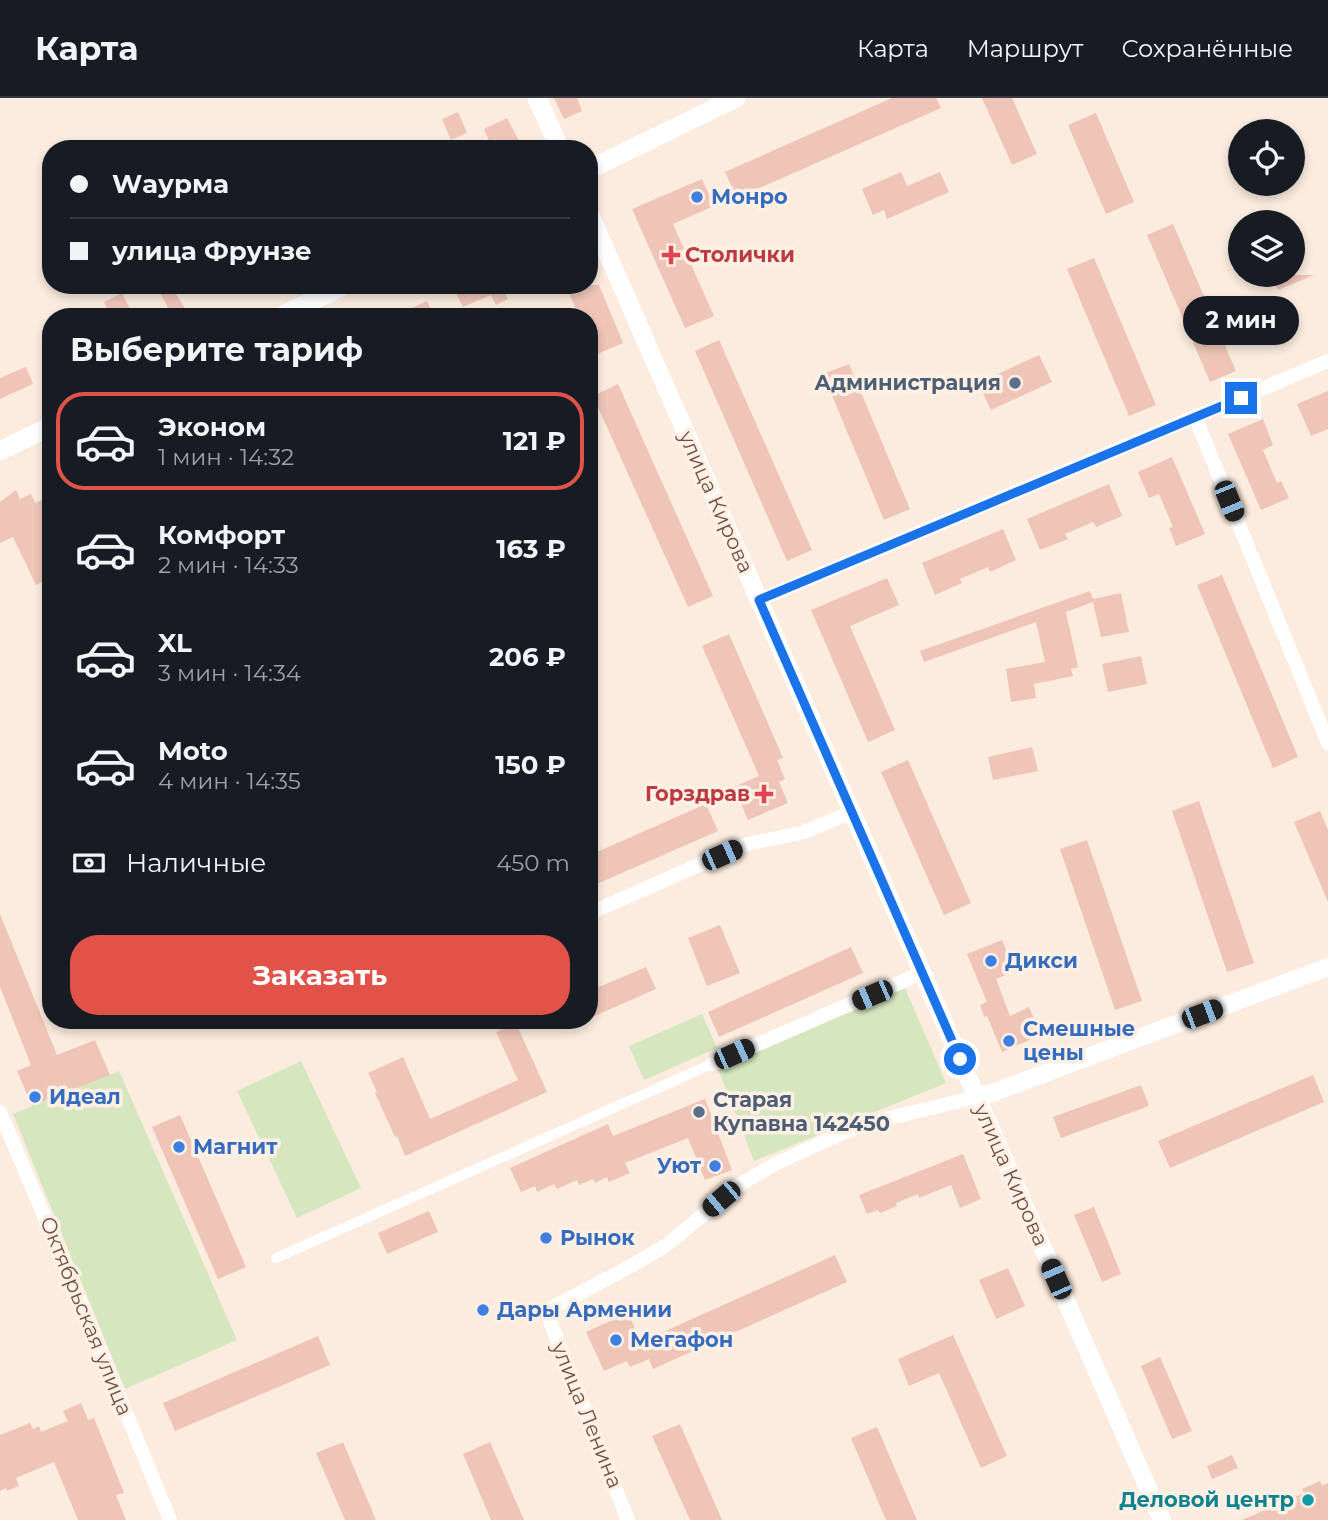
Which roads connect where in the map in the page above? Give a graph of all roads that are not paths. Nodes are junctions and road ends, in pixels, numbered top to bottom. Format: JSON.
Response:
{"nodes":[{"id":1,"x":537,"y":98,"type":"edge"},
{"id":2,"x":736,"y":98,"type":"edge"},
{"id":3,"x":556,"y":140,"type":"edge"},
{"id":4,"x":598,"y":165,"type":"edge"},
{"id":5,"x":598,"y":232,"type":"edge"},
{"id":6,"x":326,"y":294,"type":"edge"},
{"id":7,"x":298,"y":308,"type":"edge"},
{"id":8,"x":1328,"y":361,"type":"edge"},
{"id":9,"x":1195,"y":417,"type":"junction"},
{"id":10,"x":42,"y":430,"type":"edge"},
{"id":11,"x":0,"y":451,"type":"edge"},
{"id":12,"x":759,"y":600,"type":"junction"},
{"id":13,"x":1328,"y":743,"type":"edge"},
{"id":14,"x":852,"y":812,"type":"junction"},
{"id":15,"x":598,"y":909,"type":"edge"},
{"id":16,"x":1328,"y":967,"type":"edge"},
{"id":17,"x":922,"y":973,"type":"junction"},
{"id":18,"x":712,"y":1064,"type":"joint"},
{"id":19,"x":977,"y":1097,"type":"junction"},
{"id":20,"x":0,"y":1112,"type":"edge"},
{"id":21,"x":276,"y":1258,"type":"dead end"},
{"id":22,"x":170,"y":1520,"type":"edge"},
{"id":23,"x":628,"y":1520,"type":"edge"},
{"id":24,"x":1162,"y":1520,"type":"edge"}],
"edges":[{"from":1,"to":3,"type":"main road"},
{"from":2,"to":4,"type":"main road"},
{"from":5,"to":12,"type":"street","name":"улица Кирова"},
{"from":6,"to":7,"type":"main road"},
{"from":8,"to":9,"type":"street"},
{"from":9,"to":12,"type":"street"},
{"from":9,"to":13,"type":"street"},
{"from":10,"to":11,"type":"main road"},
{"from":12,"to":14,"type":"street","name":"улица Кирова"},
{"from":14,"to":15,"type":"street"},
{"from":14,"to":17,"type":"street","name":"улица Кирова"},
{"from":16,"to":19,"type":"street"},
{"from":17,"to":18,"type":"street"},
{"from":17,"to":19,"type":"street","name":"улица Кирова"},
{"from":18,"to":21,"type":"street"},
{"from":19,"to":23,"type":"street","name":"улица Ленина"},
{"from":19,"to":24,"type":"street","name":"улица Кирова"},
{"from":20,"to":22,"type":"street","name":"Октябрьская улица"}]}
